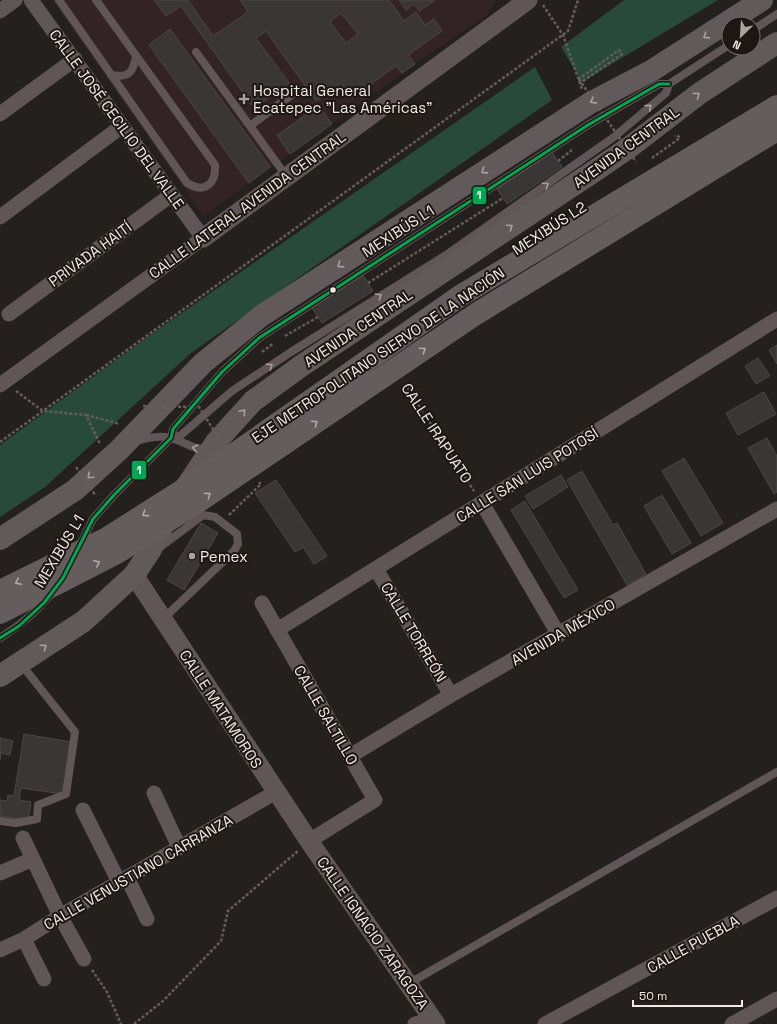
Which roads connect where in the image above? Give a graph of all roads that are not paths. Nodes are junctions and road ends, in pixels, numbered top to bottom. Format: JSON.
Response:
{"nodes":[{"id":1,"x":15,"y":0,"type":"edge"},
{"id":2,"x":31,"y":0,"type":"edge"},
{"id":3,"x":59,"y":0,"type":"edge"},
{"id":4,"x":96,"y":0,"type":"edge"},
{"id":5,"x":528,"y":0,"type":"edge"},
{"id":6,"x":762,"y":0,"type":"edge"},
{"id":7,"x":0,"y":11,"type":"edge"},
{"id":8,"x":777,"y":14,"type":"edge"},
{"id":9,"x":761,"y":25,"type":"edge"},
{"id":10,"x":777,"y":43,"type":"edge"},
{"id":11,"x":721,"y":50,"type":"edge"},
{"id":12,"x":196,"y":52,"type":"dead end"},
{"id":13,"x":136,"y":56,"type":"junction"},
{"id":14,"x":75,"y":59,"type":"junction"},
{"id":15,"x":111,"y":74,"type":"junction"},
{"id":16,"x":669,"y":84,"type":"junction"},
{"id":17,"x":294,"y":93,"type":"dead end"},
{"id":18,"x":777,"y":98,"type":"edge"},
{"id":19,"x":777,"y":106,"type":"edge"},
{"id":20,"x":0,"y":114,"type":"edge"},
{"id":21,"x":122,"y":126,"type":"junction"},
{"id":22,"x":250,"y":126,"type":"junction"},
{"id":23,"x":776,"y":137,"type":"edge"},
{"id":24,"x":287,"y":177,"type":"junction"},
{"id":25,"x":171,"y":195,"type":"junction"},
{"id":26,"x":0,"y":217,"type":"edge"},
{"id":27,"x":203,"y":238,"type":"junction"},
{"id":28,"x":9,"y":314,"type":"dead end"},
{"id":29,"x":777,"y":319,"type":"edge"},
{"id":30,"x":2,"y":379,"type":"edge"},
{"id":31,"x":251,"y":432,"type":"dead end"},
{"id":32,"x":171,"y":438,"type":"junction"},
{"id":33,"x":109,"y":447,"type":"junction"},
{"id":34,"x":218,"y":447,"type":"junction"},
{"id":35,"x":482,"y":503,"type":"junction"},
{"id":36,"x":777,"y":509,"type":"edge"},
{"id":37,"x":0,"y":539,"type":"edge"},
{"id":38,"x":139,"y":568,"type":"junction"},
{"id":39,"x":376,"y":569,"type":"junction"},
{"id":40,"x":0,"y":591,"type":"edge"},
{"id":41,"x":262,"y":603,"type":"dead end"},
{"id":42,"x":0,"y":613,"type":"edge"},
{"id":43,"x":163,"y":619,"type":"junction"},
{"id":44,"x":277,"y":630,"type":"junction"},
{"id":45,"x":559,"y":634,"type":"junction"},
{"id":46,"x":0,"y":638,"type":"edge"},
{"id":47,"x":21,"y":663,"type":"junction"},
{"id":48,"x":0,"y":676,"type":"edge"},
{"id":49,"x":451,"y":695,"type":"junction"},
{"id":50,"x":350,"y":756,"type":"junction"},
{"id":51,"x":777,"y":772,"type":"edge"},
{"id":52,"x":276,"y":792,"type":"junction"},
{"id":53,"x":154,"y":793,"type":"dead end"},
{"id":54,"x":83,"y":810,"type":"dead end"},
{"id":55,"x":0,"y":821,"type":"edge"},
{"id":56,"x":23,"y":838,"type":"dead end"},
{"id":57,"x":309,"y":842,"type":"junction"},
{"id":58,"x":179,"y":847,"type":"junction"},
{"id":59,"x":33,"y":859,"type":"junction"},
{"id":60,"x":0,"y":873,"type":"edge"},
{"id":61,"x":123,"y":879,"type":"junction"},
{"id":62,"x":777,"y":898,"type":"edge"},
{"id":63,"x":60,"y":916,"type":"junction"},
{"id":64,"x":147,"y":919,"type":"dead end"},
{"id":65,"x":24,"y":939,"type":"junction"},
{"id":66,"x":0,"y":950,"type":"edge"},
{"id":67,"x":84,"y":959,"type":"road end"},
{"id":68,"x":44,"y":979,"type":"dead end"},
{"id":69,"x":408,"y":984,"type":"junction"},
{"id":70,"x":777,"y":999,"type":"edge"},
{"id":71,"x":428,"y":1022,"type":"edge"},
{"id":72,"x":545,"y":1024,"type":"edge"},
{"id":73,"x":732,"y":1024,"type":"edge"}],
"edges":[{"from":1,"to":7,"type":"street"},
{"from":2,"to":14,"type":"street","name":"CALLE JOSÉ CECILIO DEL VALLE"},
{"from":3,"to":15,"type":"lane"},
{"from":4,"to":13,"type":"lane"},
{"from":5,"to":24,"type":"street","name":"CALLE LATERAL AVENIDA CENTRAL"},
{"from":6,"to":33,"type":"highway","one_way":true},
{"from":8,"to":9,"type":"lane"},
{"from":34,"to":10,"type":"highway","name":"AVENIDA CENTRAL","one_way":true},
{"from":11,"to":16,"type":"lane","name":"MEXIBÚS L1"},
{"from":12,"to":22,"type":"lane"},
{"from":13,"to":15,"type":"lane"},
{"from":13,"to":15,"type":"lane"},
{"from":14,"to":20,"type":"street"},
{"from":14,"to":21,"type":"street","name":"CALLE JOSÉ CECILIO DEL VALLE"},
{"from":32,"to":16,"type":"lane","name":"MEXIBÚS L1","one_way":true},
{"from":16,"to":32,"type":"lane","name":"MEXIBÚS L1"},
{"from":17,"to":22,"type":"lane"},
{"from":18,"to":31,"type":"lane","name":"MEXIBÚS L2"},
{"from":19,"to":40,"type":"highway","name":"EJE METROPOLITANO SIERVO DE LA NACIÓN","one_way":true,"bridge":true},
{"from":21,"to":25,"type":"street","name":"CALLE JOSÉ CECILIO DEL VALLE"},
{"from":21,"to":26,"type":"street"},
{"from":22,"to":24,"type":"lane"},
{"from":42,"to":23,"type":"highway","name":"EJE METROPOLITANO SIERVO DE LA NACIÓN","one_way":true,"bridge":true},
{"from":24,"to":27,"type":"street","name":"CALLE LATERAL AVENIDA CENTRAL"},
{"from":25,"to":27,"type":"street","name":"CALLE JOSÉ CECILIO DEL VALLE"},
{"from":25,"to":28,"type":"street","name":"PRIVADA HAITÍ"},
{"from":27,"to":30,"type":"street","name":"CALLE LATERAL AVENIDA CENTRAL"},
{"from":29,"to":35,"type":"street","name":"CALLE SAN LUIS POTOSÍ"},
{"from":32,"to":33,"type":"lane"},
{"from":34,"to":32,"type":"lane","one_way":true},
{"from":32,"to":46,"type":"lane","name":"MEXIBÚS L1"},
{"from":33,"to":37,"type":"highway","one_way":true},
{"from":34,"to":38,"type":"highway","name":"AVENIDA CENTRAL"},
{"from":35,"to":39,"type":"street","name":"CALLE SAN LUIS POTOSÍ"},
{"from":35,"to":45,"type":"street"},
{"from":36,"to":45,"type":"street","name":"AVENIDA MÉXICO"},
{"from":38,"to":43,"type":"street","name":"CALLE MATAMOROS"},
{"from":38,"to":43,"type":"lane"},
{"from":47,"to":38,"type":"highway","name":"AVENIDA CENTRAL","one_way":true},
{"from":39,"to":44,"type":"street","name":"CALLE SAN LUIS POTOSÍ"},
{"from":39,"to":49,"type":"street","name":"CALLE TORREÓN"},
{"from":41,"to":44,"type":"street","name":"CALLE SALTILLO"},
{"from":43,"to":52,"type":"street","name":"CALLE MATAMOROS"},
{"from":44,"to":50,"type":"street","name":"CALLE SALTILLO"},
{"from":45,"to":49,"type":"street","name":"AVENIDA MÉXICO"},
{"from":47,"to":48,"type":"highway","name":"AVENIDA CENTRAL"},
{"from":47,"to":55,"type":"lane"},
{"from":49,"to":50,"type":"street","name":"AVENIDA MÉXICO"},
{"from":50,"to":57,"type":"street","name":"CALLE SALTILLO"},
{"from":51,"to":69,"type":"lane"},
{"from":52,"to":57,"type":"street","name":"CALLE MATAMOROS"},
{"from":52,"to":58,"type":"street","name":"CALLE VENUSTIANO CARRANZA"},
{"from":53,"to":58,"type":"street"},
{"from":54,"to":61,"type":"street"},
{"from":56,"to":59,"type":"street"},
{"from":57,"to":69,"type":"street","name":"CALLE IGNACIO ZARAGOZA"},
{"from":58,"to":61,"type":"street","name":"CALLE VENUSTIANO CARRANZA"},
{"from":59,"to":60,"type":"street"},
{"from":59,"to":63,"type":"street"},
{"from":61,"to":63,"type":"street","name":"CALLE VENUSTIANO CARRANZA"},
{"from":61,"to":64,"type":"street"},
{"from":62,"to":72,"type":"street","name":"CALLE PUEBLA"},
{"from":63,"to":65,"type":"street","name":"CALLE VENUSTIANO CARRANZA"},
{"from":63,"to":67,"type":"street"},
{"from":65,"to":66,"type":"street","name":"CALLE VENUSTIANO CARRANZA"},
{"from":65,"to":68,"type":"street"},
{"from":69,"to":71,"type":"street","name":"CALLE IGNACIO ZARAGOZA"},
{"from":70,"to":73,"type":"street"}]}
